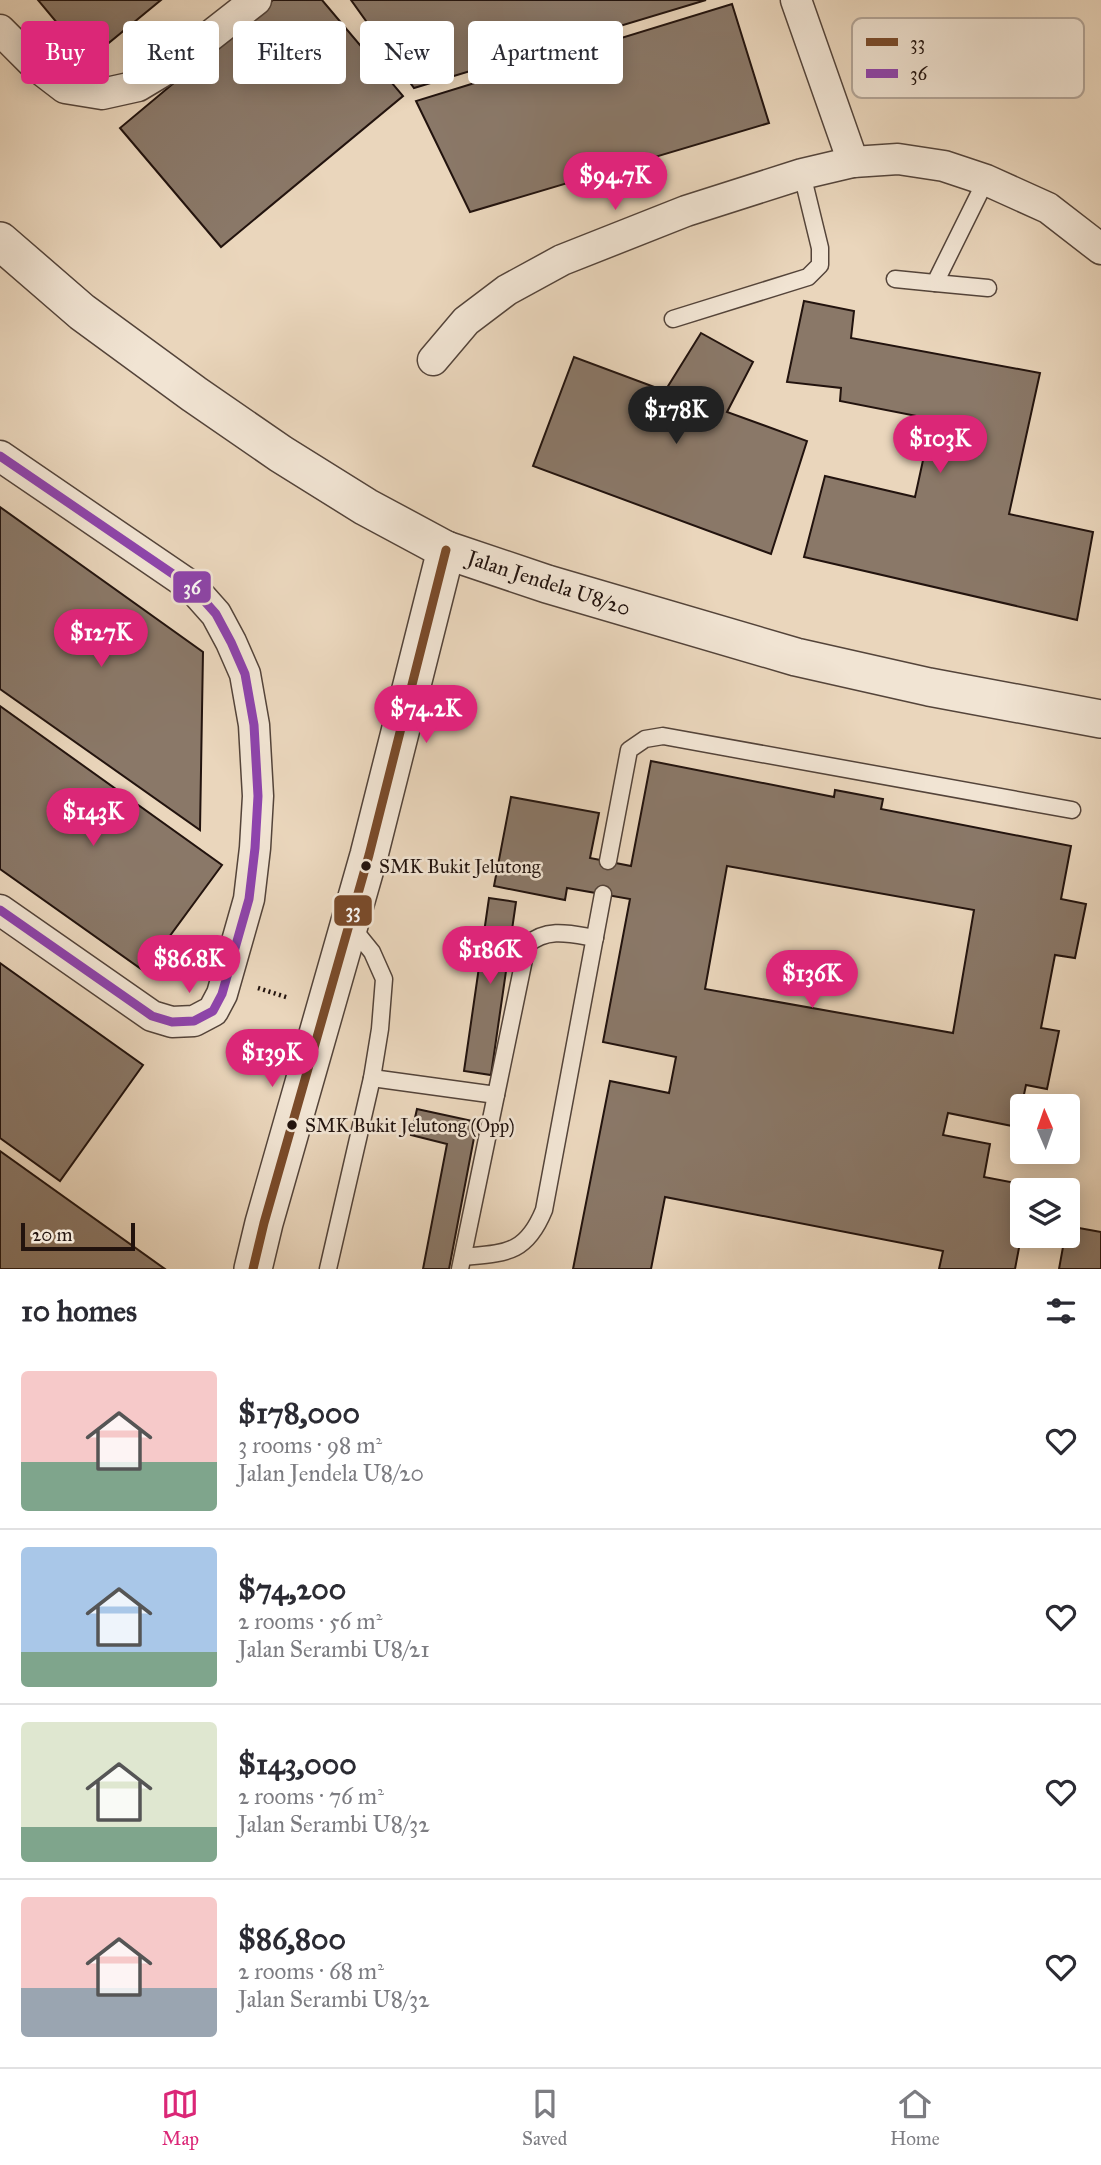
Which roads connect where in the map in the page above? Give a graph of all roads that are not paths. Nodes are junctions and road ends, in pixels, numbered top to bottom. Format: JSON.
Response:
{"nodes":[{"id":1,"x":256,"y":0,"type":"edge"},
{"id":2,"x":796,"y":0,"type":"edge"},
{"id":3,"x":0,"y":30,"type":"edge"},
{"id":4,"x":853,"y":162,"type":"junction"},
{"id":5,"x":802,"y":174,"type":"junction"},
{"id":6,"x":986,"y":180,"type":"junction"},
{"id":7,"x":0,"y":241,"type":"edge"},
{"id":8,"x":1101,"y":249,"type":"edge"},
{"id":9,"x":895,"y":279,"type":"dead end"},
{"id":10,"x":935,"y":283,"type":"junction"},
{"id":11,"x":988,"y":288,"type":"dead end"},
{"id":12,"x":673,"y":319,"type":"dead end"},
{"id":13,"x":433,"y":360,"type":"dead end"},
{"id":14,"x":0,"y":456,"type":"edge"},
{"id":15,"x":446,"y":550,"type":"junction"},
{"id":16,"x":1101,"y":719,"type":"edge"},
{"id":17,"x":1072,"y":810,"type":"dead end"},
{"id":18,"x":608,"y":861,"type":"dead end"},
{"id":19,"x":603,"y":894,"type":"dead end"},
{"id":20,"x":0,"y":910,"type":"edge"},
{"id":21,"x":349,"y":924,"type":"junction"},
{"id":22,"x":595,"y":938,"type":"junction"},
{"id":23,"x":372,"y":1078,"type":"junction"},
{"id":24,"x":496,"y":1095,"type":"junction"},
{"id":25,"x":461,"y":1263,"type":"edge"},
{"id":26,"x":253,"y":1269,"type":"edge"},
{"id":27,"x":328,"y":1269,"type":"edge"}],
"edges":[{"from":1,"to":3,"type":"street"},
{"from":2,"to":4,"type":"street"},
{"from":4,"to":5,"type":"street"},
{"from":4,"to":6,"type":"street"},
{"from":5,"to":12,"type":"lane"},
{"from":5,"to":13,"type":"street"},
{"from":6,"to":8,"type":"street"},
{"from":6,"to":10,"type":"lane"},
{"from":7,"to":15,"type":"street","name":"Jalan Jendela U8/20"},
{"from":9,"to":10,"type":"lane"},
{"from":10,"to":11,"type":"lane"},
{"from":14,"to":20,"type":"street"},
{"from":15,"to":16,"type":"street","name":"Jalan Jendela U8/20"},
{"from":15,"to":21,"type":"street"},
{"from":17,"to":18,"type":"lane"},
{"from":19,"to":22,"type":"lane"},
{"from":21,"to":23,"type":"lane"},
{"from":21,"to":26,"type":"street"},
{"from":22,"to":24,"type":"lane"},
{"from":22,"to":25,"type":"lane"},
{"from":23,"to":24,"type":"lane"},
{"from":23,"to":27,"type":"lane"},
{"from":24,"to":25,"type":"lane"}]}
